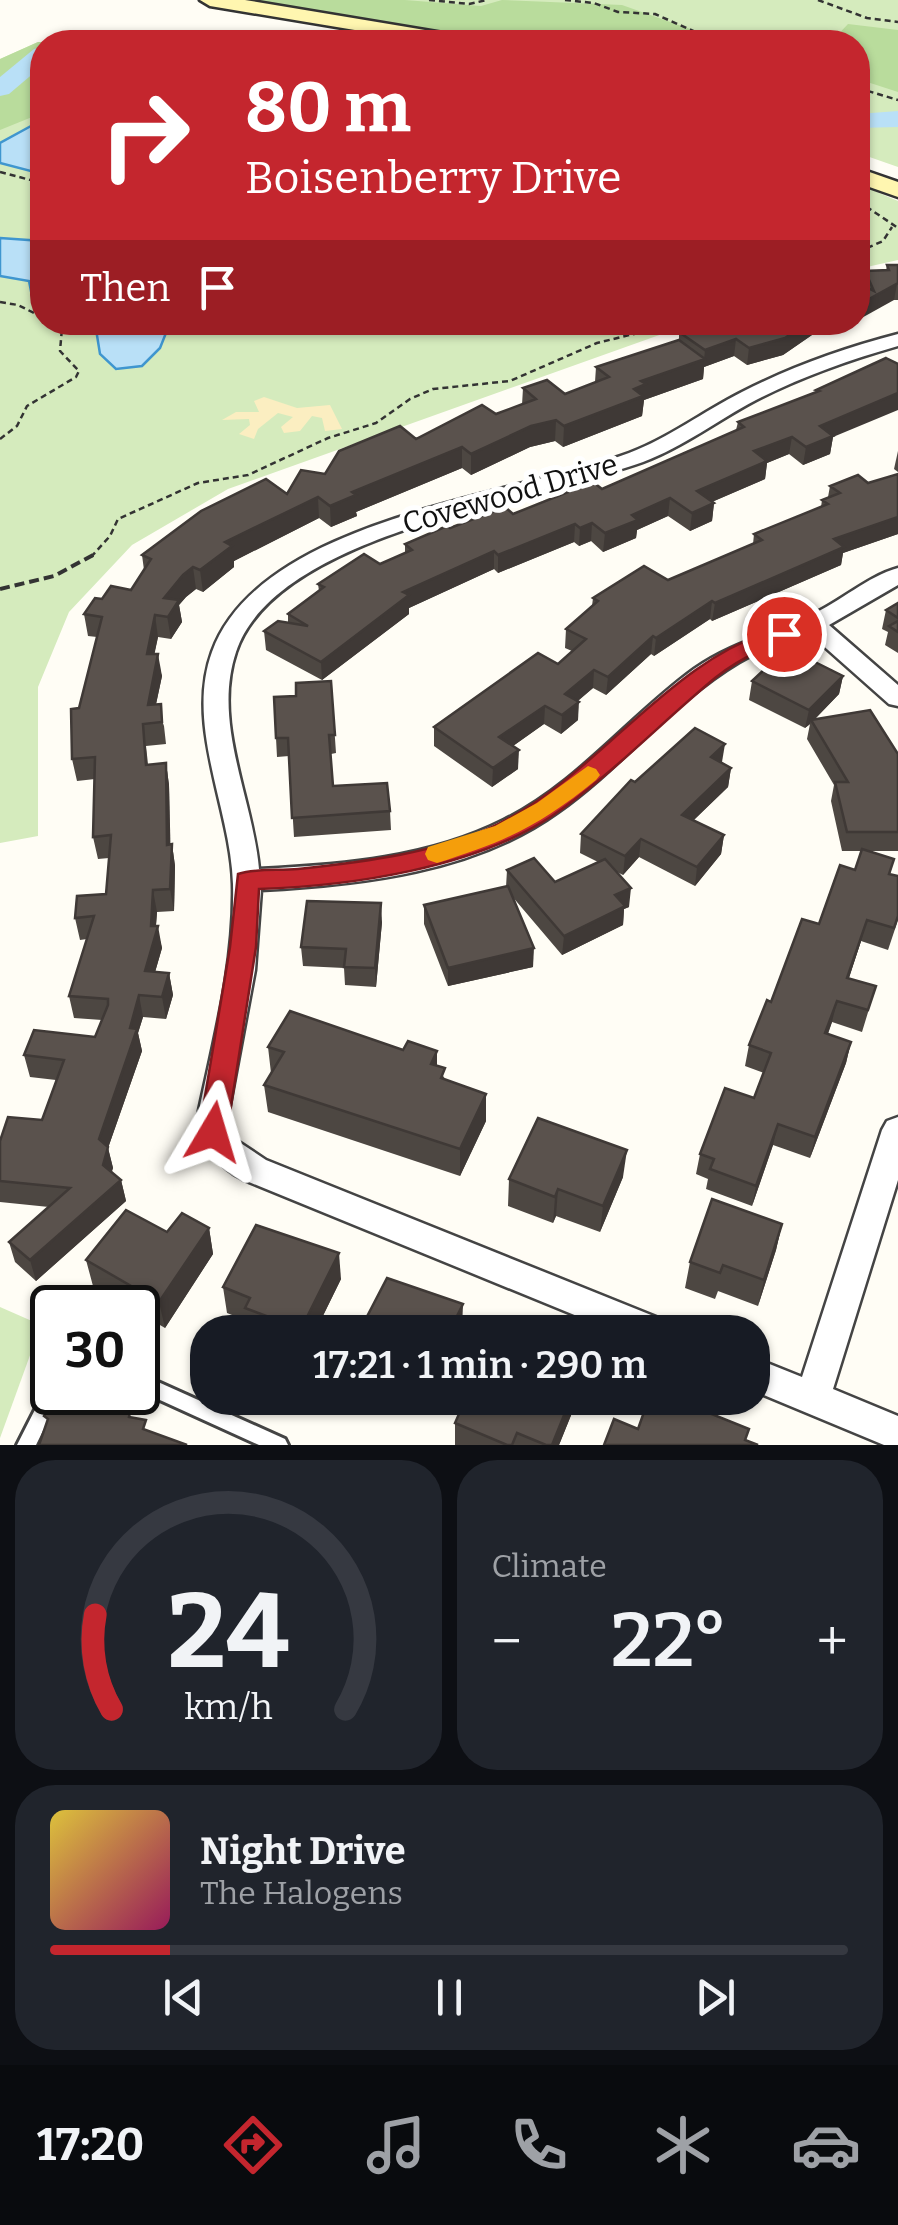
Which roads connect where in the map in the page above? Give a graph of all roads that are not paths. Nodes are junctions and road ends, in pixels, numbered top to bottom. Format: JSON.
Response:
{"nodes":[{"id":1,"x":210,"y":0,"type":"edge"},
{"id":2,"x":389,"y":30,"type":"edge"},
{"id":3,"x":870,"y":179,"type":"edge"},
{"id":4,"x":896,"y":189,"type":"edge"},
{"id":5,"x":898,"y":340,"type":"edge"},
{"id":6,"x":898,"y":575,"type":"edge"},
{"id":7,"x":813,"y":624,"type":"junction"},
{"id":8,"x":898,"y":698,"type":"edge"},
{"id":9,"x":247,"y":880,"type":"junction"},
{"id":10,"x":898,"y":1130,"type":"edge"},
{"id":11,"x":612,"y":1315,"type":"edge"},
{"id":12,"x":770,"y":1380,"type":"edge"},
{"id":13,"x":160,"y":1391,"type":"edge"},
{"id":14,"x":813,"y":1398,"type":"junction"},
{"id":15,"x":42,"y":1415,"type":"edge"},
{"id":16,"x":898,"y":1433,"type":"edge"},
{"id":17,"x":26,"y":1445,"type":"edge"},
{"id":18,"x":279,"y":1445,"type":"edge"}],
"edges":[{"from":1,"to":2,"type":"main road"},
{"from":3,"to":4,"type":"main road"},
{"from":5,"to":9,"type":"street","name":"Covewood Drive"},
{"from":6,"to":7,"type":"street"},
{"from":7,"to":8,"type":"street"},
{"from":7,"to":9,"type":"street"},
{"from":9,"to":11,"type":"street","name":"Covewood Drive"},
{"from":10,"to":14,"type":"street"},
{"from":12,"to":14,"type":"street"},
{"from":13,"to":18,"type":"lane"},
{"from":14,"to":16,"type":"street"},
{"from":15,"to":17,"type":"lane"}]}
